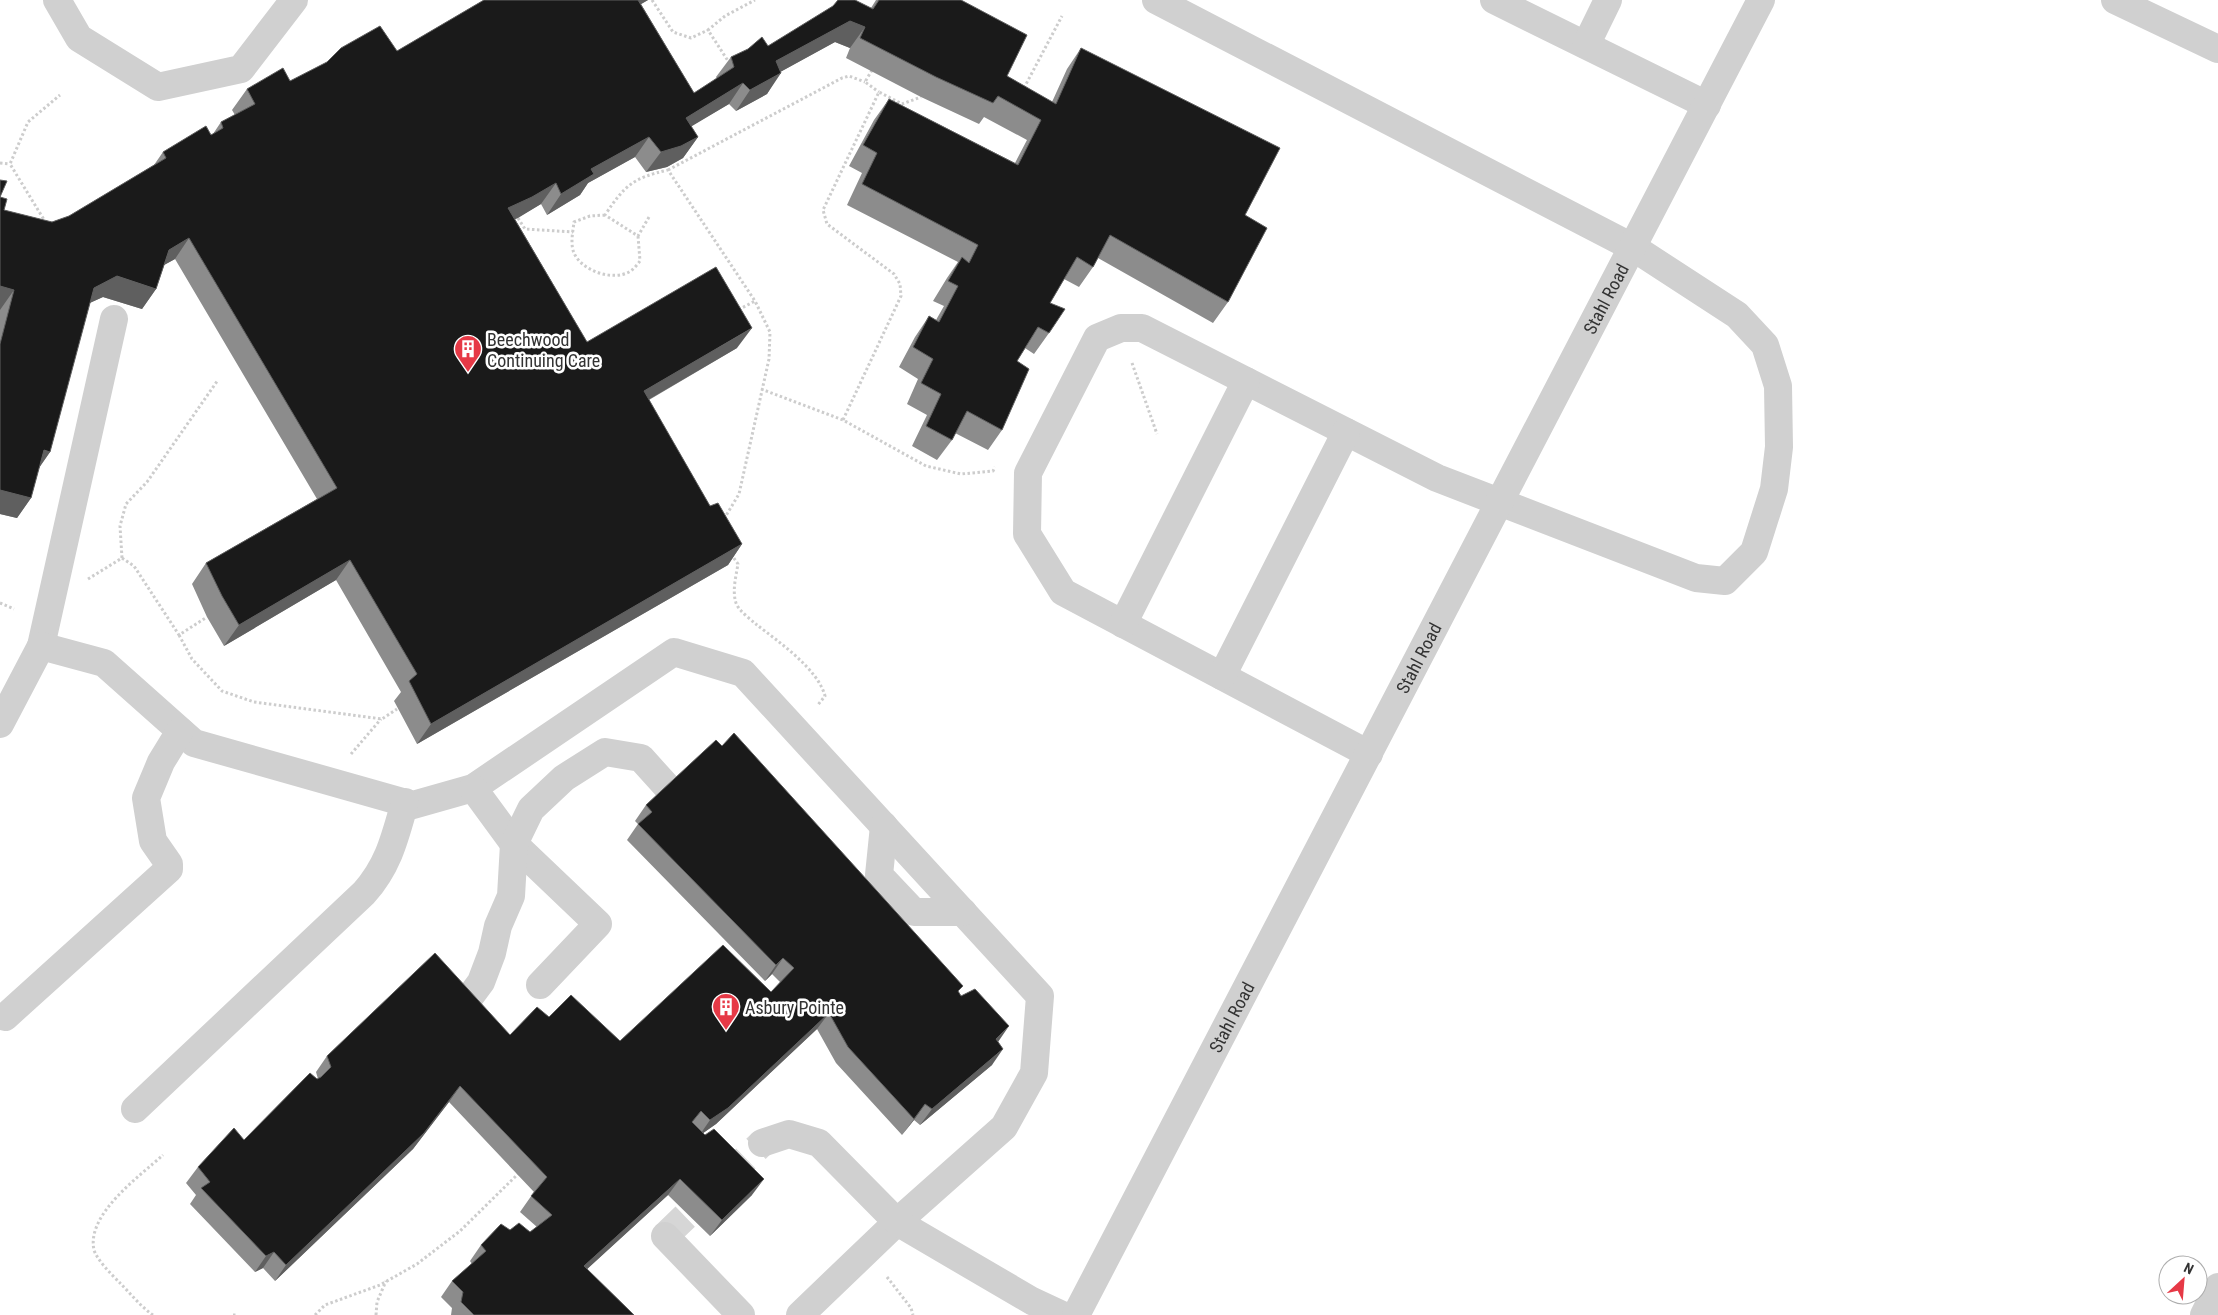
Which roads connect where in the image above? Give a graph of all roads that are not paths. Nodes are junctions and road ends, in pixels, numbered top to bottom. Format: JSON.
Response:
{"nodes":[{"id":1,"x":57,"y":0,"type":"edge"},
{"id":2,"x":294,"y":0,"type":"edge"},
{"id":3,"x":1156,"y":0,"type":"edge"},
{"id":4,"x":1494,"y":0,"type":"edge"},
{"id":5,"x":1608,"y":0,"type":"edge"},
{"id":6,"x":1761,"y":0,"type":"edge"},
{"id":7,"x":2115,"y":0,"type":"edge"},
{"id":8,"x":1586,"y":45,"type":"junction"},
{"id":9,"x":2218,"y":50,"type":"edge"},
{"id":10,"x":1707,"y":105,"type":"junction"},
{"id":11,"x":1634,"y":248,"type":"junction"},
{"id":12,"x":114,"y":319,"type":"dead end"},
{"id":13,"x":1246,"y":381,"type":"junction"},
{"id":14,"x":1346,"y":432,"type":"junction"},
{"id":15,"x":1500,"y":503,"type":"junction"},
{"id":16,"x":1123,"y":624,"type":"junction"},
{"id":17,"x":41,"y":646,"type":"junction"},
{"id":18,"x":1222,"y":676,"type":"junction"},
{"id":19,"x":0,"y":724,"type":"edge"},
{"id":20,"x":180,"y":731,"type":"junction"},
{"id":21,"x":1369,"y":754,"type":"junction"},
{"id":22,"x":473,"y":788,"type":"junction"},
{"id":23,"x":669,"y":789,"type":"edge"},
{"id":24,"x":404,"y":802,"type":"junction"},
{"id":25,"x":884,"y":826,"type":"junction"},
{"id":26,"x":514,"y":844,"type":"junction"},
{"id":27,"x":963,"y":912,"type":"junction"},
{"id":28,"x":540,"y":984,"type":"dead end"},
{"id":29,"x":462,"y":1009,"type":"edge"},
{"id":30,"x":4,"y":1017,"type":"dead end"},
{"id":31,"x":135,"y":1109,"type":"dead end"},
{"id":32,"x":762,"y":1142,"type":"tunnel mouth"},
{"id":33,"x":897,"y":1222,"type":"junction"},
{"id":34,"x":664,"y":1236,"type":"dead end"},
{"id":35,"x":2218,"y":1287,"type":"edge"},
{"id":36,"x":741,"y":1315,"type":"edge"},
{"id":37,"x":800,"y":1315,"type":"edge"},
{"id":38,"x":1062,"y":1315,"type":"edge"},
{"id":39,"x":1076,"y":1315,"type":"edge"},
{"id":40,"x":2204,"y":1315,"type":"edge"}],
"edges":[{"from":1,"to":2,"type":"street"},
{"from":3,"to":11,"type":"street"},
{"from":4,"to":8,"type":"street"},
{"from":5,"to":8,"type":"street"},
{"from":6,"to":10,"type":"street","name":"Stahl Road"},
{"from":7,"to":9,"type":"street"},
{"from":8,"to":10,"type":"street"},
{"from":10,"to":11,"type":"street","name":"Stahl Road"},
{"from":11,"to":15,"type":"street","name":"Stahl Road"},
{"from":11,"to":15,"type":"street"},
{"from":12,"to":17,"type":"street"},
{"from":13,"to":14,"type":"street"},
{"from":13,"to":16,"type":"street"},
{"from":13,"to":16,"type":"street"},
{"from":14,"to":15,"type":"street"},
{"from":14,"to":18,"type":"street"},
{"from":15,"to":21,"type":"street","name":"Stahl Road"},
{"from":16,"to":18,"type":"street"},
{"from":17,"to":19,"type":"street"},
{"from":17,"to":20,"type":"street"},
{"from":18,"to":21,"type":"street"},
{"from":20,"to":24,"type":"street"},
{"from":20,"to":30,"type":"street"},
{"from":21,"to":39,"type":"street","name":"Stahl Road"},
{"from":22,"to":24,"type":"street"},
{"from":22,"to":25,"type":"street"},
{"from":22,"to":26,"type":"street"},
{"from":23,"to":26,"type":"street"},
{"from":24,"to":31,"type":"street"},
{"from":25,"to":27,"type":"street"},
{"from":25,"to":27,"type":"street"},
{"from":26,"to":28,"type":"street"},
{"from":26,"to":29,"type":"street"},
{"from":27,"to":33,"type":"street"},
{"from":32,"to":33,"type":"street"},
{"from":33,"to":37,"type":"street"},
{"from":33,"to":38,"type":"street"},
{"from":34,"to":36,"type":"street"},
{"from":35,"to":40,"type":"street"}]}
